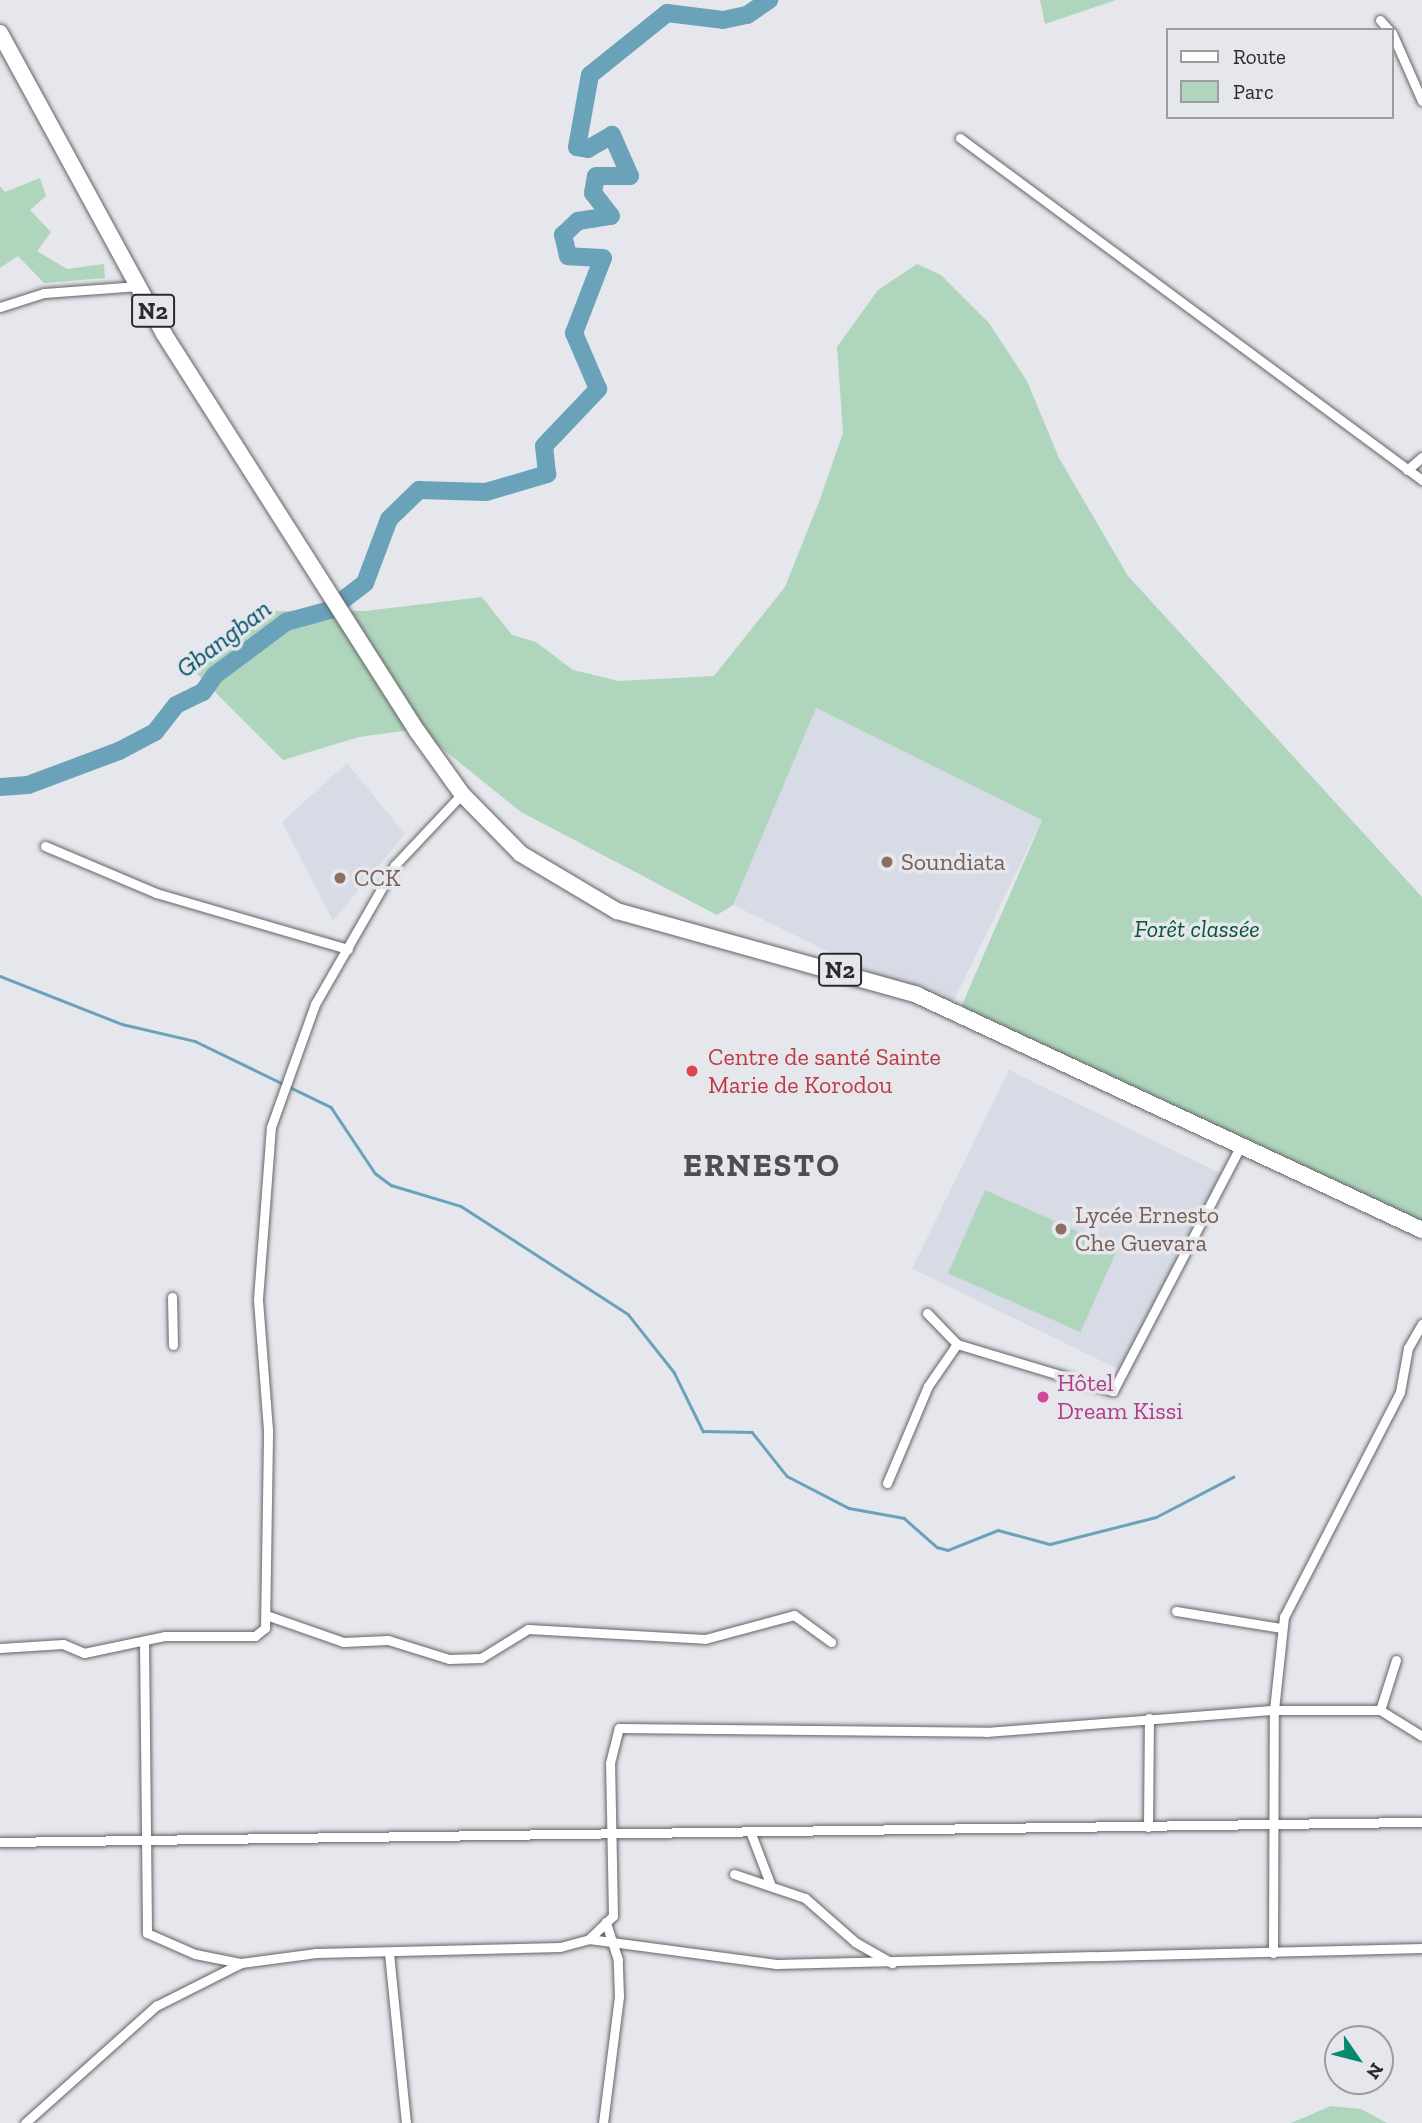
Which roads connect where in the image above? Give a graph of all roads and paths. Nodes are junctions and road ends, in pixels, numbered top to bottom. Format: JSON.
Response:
{"nodes":[{"id":1,"x":1380,"y":20,"type":"dead end"},
{"id":2,"x":1388,"y":28,"type":"edge"},
{"id":3,"x":0,"y":33,"type":"edge"},
{"id":4,"x":1394,"y":38,"type":"edge"},
{"id":5,"x":1422,"y":101,"type":"edge"},
{"id":6,"x":960,"y":138,"type":"dead end"},
{"id":7,"x":141,"y":286,"type":"junction"},
{"id":8,"x":0,"y":307,"type":"edge"},
{"id":9,"x":1422,"y":457,"type":"edge"},
{"id":10,"x":1407,"y":470,"type":"junction"},
{"id":11,"x":1422,"y":480,"type":"edge"},
{"id":12,"x":462,"y":794,"type":"junction"},
{"id":13,"x":45,"y":846,"type":"dead end"},
{"id":14,"x":348,"y":949,"type":"junction"},
{"id":15,"x":1241,"y":1145,"type":"junction"},
{"id":16,"x":1422,"y":1230,"type":"edge"},
{"id":17,"x":172,"y":1297,"type":"dead end"},
{"id":18,"x":927,"y":1313,"type":"dead end"},
{"id":19,"x":1422,"y":1324,"type":"edge"},
{"id":20,"x":957,"y":1344,"type":"junction"},
{"id":21,"x":173,"y":1345,"type":"dead end"},
{"id":22,"x":887,"y":1483,"type":"dead end"},
{"id":23,"x":1176,"y":1611,"type":"dead end"},
{"id":24,"x":266,"y":1615,"type":"junction"},
{"id":25,"x":1281,"y":1628,"type":"junction"},
{"id":26,"x":144,"y":1642,"type":"junction"},
{"id":27,"x":831,"y":1642,"type":"dead end"},
{"id":28,"x":0,"y":1648,"type":"edge"},
{"id":29,"x":1396,"y":1660,"type":"dead end"},
{"id":30,"x":1274,"y":1710,"type":"junction"},
{"id":31,"x":1380,"y":1710,"type":"junction"},
{"id":32,"x":1149,"y":1718,"type":"junction"},
{"id":33,"x":1422,"y":1736,"type":"edge"},
{"id":34,"x":1422,"y":1822,"type":"edge"},
{"id":35,"x":1274,"y":1825,"type":"junction"},
{"id":36,"x":1148,"y":1827,"type":"junction"},
{"id":37,"x":751,"y":1831,"type":"junction"},
{"id":38,"x":612,"y":1838,"type":"junction"},
{"id":39,"x":0,"y":1842,"type":"edge"},
{"id":40,"x":146,"y":1842,"type":"junction"},
{"id":41,"x":734,"y":1874,"type":"dead end"},
{"id":42,"x":771,"y":1886,"type":"junction"},
{"id":43,"x":606,"y":1922,"type":"junction"},
{"id":44,"x":589,"y":1939,"type":"junction"},
{"id":45,"x":613,"y":1944,"type":"junction"},
{"id":46,"x":1422,"y":1948,"type":"edge"},
{"id":47,"x":388,"y":1953,"type":"junction"},
{"id":48,"x":1273,"y":1954,"type":"junction"},
{"id":49,"x":241,"y":1963,"type":"junction"},
{"id":50,"x":894,"y":1963,"type":"junction"},
{"id":51,"x":25,"y":2123,"type":"edge"},
{"id":52,"x":406,"y":2123,"type":"edge"},
{"id":53,"x":603,"y":2123,"type":"edge"}],
"edges":[{"from":1,"to":2,"type":"street"},
{"from":3,"to":7,"type":"highway","number":"N2"},
{"from":4,"to":5,"type":"street"},
{"from":6,"to":10,"type":"street"},
{"from":7,"to":8,"type":"street"},
{"from":7,"to":12,"type":"highway","number":"N2"},
{"from":9,"to":10,"type":"street"},
{"from":10,"to":11,"type":"street"},
{"from":12,"to":14,"type":"street"},
{"from":12,"to":15,"type":"highway","number":"N2"},
{"from":13,"to":14,"type":"street"},
{"from":14,"to":24,"type":"street"},
{"from":15,"to":16,"type":"highway","number":"N2"},
{"from":15,"to":20,"type":"street"},
{"from":17,"to":21,"type":"street"},
{"from":18,"to":20,"type":"street"},
{"from":19,"to":25,"type":"street"},
{"from":20,"to":22,"type":"street"},
{"from":23,"to":25,"type":"street"},
{"from":24,"to":26,"type":"street"},
{"from":24,"to":27,"type":"street"},
{"from":25,"to":30,"type":"street"},
{"from":26,"to":28,"type":"street"},
{"from":26,"to":40,"type":"street"},
{"from":29,"to":31,"type":"street"},
{"from":30,"to":31,"type":"street"},
{"from":30,"to":32,"type":"street"},
{"from":30,"to":35,"type":"street"},
{"from":31,"to":33,"type":"street"},
{"from":32,"to":36,"type":"street"},
{"from":32,"to":38,"type":"street"},
{"from":34,"to":35,"type":"street"},
{"from":35,"to":36,"type":"street"},
{"from":35,"to":48,"type":"street"},
{"from":36,"to":37,"type":"street"},
{"from":37,"to":38,"type":"street"},
{"from":37,"to":42,"type":"street"},
{"from":38,"to":40,"type":"street"},
{"from":38,"to":43,"type":"street"},
{"from":39,"to":40,"type":"street"},
{"from":40,"to":49,"type":"street"},
{"from":41,"to":42,"type":"street"},
{"from":42,"to":50,"type":"street"},
{"from":43,"to":44,"type":"street"},
{"from":43,"to":45,"type":"street"},
{"from":44,"to":45,"type":"street"},
{"from":44,"to":47,"type":"street"},
{"from":45,"to":50,"type":"street"},
{"from":45,"to":53,"type":"street"},
{"from":46,"to":48,"type":"street"},
{"from":47,"to":49,"type":"street"},
{"from":47,"to":52,"type":"street"},
{"from":48,"to":50,"type":"street"},
{"from":49,"to":51,"type":"street"}]}
